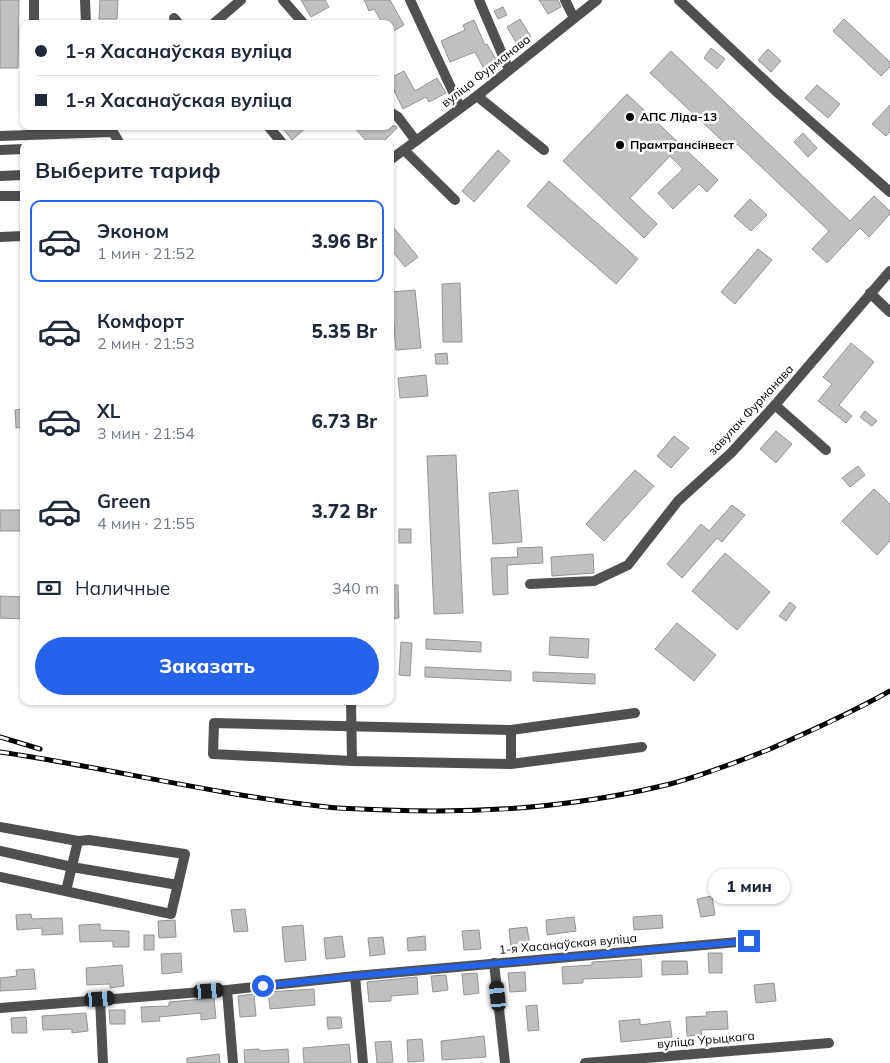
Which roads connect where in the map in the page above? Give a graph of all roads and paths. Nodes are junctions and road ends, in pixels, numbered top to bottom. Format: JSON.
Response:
{"nodes":[{"id":1,"x":34,"y":0,"type":"edge"},
{"id":2,"x":85,"y":0,"type":"edge"},
{"id":3,"x":241,"y":0,"type":"edge"},
{"id":4,"x":283,"y":0,"type":"edge"},
{"id":5,"x":410,"y":0,"type":"edge"},
{"id":6,"x":479,"y":0,"type":"edge"},
{"id":7,"x":565,"y":0,"type":"edge"},
{"id":8,"x":596,"y":0,"type":"edge"},
{"id":9,"x":679,"y":0,"type":"edge"},
{"id":10,"x":574,"y":18,"type":"junction"},
{"id":11,"x":34,"y":20,"type":"edge"},
{"id":12,"x":86,"y":20,"type":"edge"},
{"id":13,"x":218,"y":20,"type":"edge"},
{"id":14,"x":300,"y":20,"type":"edge"},
{"id":15,"x":509,"y":70,"type":"junction"},
{"id":16,"x":477,"y":96,"type":"junction"},
{"id":17,"x":460,"y":107,"type":"junction"},
{"id":18,"x":394,"y":114,"type":"edge"},
{"id":19,"x":271,"y":130,"type":"edge"},
{"id":20,"x":0,"y":136,"type":"edge"},
{"id":21,"x":118,"y":140,"type":"edge"},
{"id":22,"x":280,"y":140,"type":"edge"},
{"id":23,"x":416,"y":141,"type":"junction"},
{"id":24,"x":20,"y":149,"type":"edge"},
{"id":25,"x":0,"y":150,"type":"edge"},
{"id":26,"x":404,"y":150,"type":"junction"},
{"id":27,"x":544,"y":150,"type":"dead end"},
{"id":28,"x":394,"y":157,"type":"edge"},
{"id":29,"x":0,"y":176,"type":"edge"},
{"id":30,"x":20,"y":176,"type":"edge"},
{"id":31,"x":890,"y":192,"type":"edge"},
{"id":32,"x":0,"y":196,"type":"edge"},
{"id":33,"x":20,"y":196,"type":"edge"},
{"id":34,"x":455,"y":200,"type":"dead end"},
{"id":35,"x":20,"y":236,"type":"edge"},
{"id":36,"x":0,"y":237,"type":"edge"},
{"id":37,"x":890,"y":271,"type":"edge"},
{"id":38,"x":870,"y":294,"type":"junction"},
{"id":39,"x":890,"y":312,"type":"edge"},
{"id":40,"x":775,"y":405,"type":"junction"},
{"id":41,"x":826,"y":450,"type":"dead end"},
{"id":42,"x":530,"y":584,"type":"dead end"},
{"id":43,"x":351,"y":705,"type":"edge"},
{"id":44,"x":635,"y":713,"type":"dead end"},
{"id":45,"x":352,"y":727,"type":"junction"},
{"id":46,"x":511,"y":730,"type":"junction"},
{"id":47,"x":642,"y":747,"type":"dead end"},
{"id":48,"x":352,"y":761,"type":"junction"},
{"id":49,"x":511,"y":764,"type":"junction"},
{"id":50,"x":0,"y":827,"type":"edge"},
{"id":51,"x":78,"y":841,"type":"junction"},
{"id":52,"x":0,"y":851,"type":"edge"},
{"id":53,"x":72,"y":867,"type":"junction"},
{"id":54,"x":0,"y":876,"type":"edge"},
{"id":55,"x":178,"y":885,"type":"junction"},
{"id":56,"x":66,"y":891,"type":"junction"},
{"id":57,"x":749,"y":941,"type":"dead end"},
{"id":58,"x":494,"y":963,"type":"junction"},
{"id":59,"x":355,"y":976,"type":"junction"},
{"id":60,"x":227,"y":990,"type":"junction"},
{"id":61,"x":100,"y":999,"type":"junction"},
{"id":62,"x":0,"y":1008,"type":"edge"},
{"id":63,"x":829,"y":1043,"type":"dead end"},
{"id":64,"x":103,"y":1063,"type":"edge"},
{"id":65,"x":233,"y":1063,"type":"edge"},
{"id":66,"x":363,"y":1063,"type":"edge"},
{"id":67,"x":505,"y":1063,"type":"edge"},
{"id":68,"x":586,"y":1063,"type":"edge"}],
"edges":[{"from":1,"to":11,"type":"street"},
{"from":2,"to":12,"type":"street"},
{"from":3,"to":13,"type":"street"},
{"from":4,"to":14,"type":"street"},
{"from":5,"to":17,"type":"street"},
{"from":6,"to":15,"type":"street"},
{"from":7,"to":10,"type":"street"},
{"from":8,"to":10,"type":"street","name":"вуліца Фурманава"},
{"from":9,"to":31,"type":"street"},
{"from":10,"to":15,"type":"street","name":"вуліца Фурманава"},
{"from":15,"to":16,"type":"street","name":"вуліца Фурманава"},
{"from":16,"to":17,"type":"street","name":"вуліца Фурманава"},
{"from":16,"to":27,"type":"street"},
{"from":17,"to":23,"type":"street","name":"вуліца Фурманава"},
{"from":18,"to":23,"type":"street"},
{"from":19,"to":22,"type":"street"},
{"from":20,"to":21,"type":"street"},
{"from":23,"to":26,"type":"street","name":"вуліца Фурманава"},
{"from":24,"to":25,"type":"street"},
{"from":26,"to":28,"type":"street","name":"вуліца Фурманава"},
{"from":26,"to":34,"type":"street"},
{"from":29,"to":30,"type":"street"},
{"from":32,"to":33,"type":"street"},
{"from":35,"to":36,"type":"street"},
{"from":37,"to":38,"type":"street","name":"завулак Фурманава"},
{"from":38,"to":39,"type":"street"},
{"from":38,"to":40,"type":"street","name":"завулак Фурманава"},
{"from":40,"to":41,"type":"street"},
{"from":40,"to":42,"type":"street","name":"завулак Фурманава"},
{"from":43,"to":45,"type":"street"},
{"from":44,"to":46,"type":"street"},
{"from":45,"to":46,"type":"street"},
{"from":45,"to":48,"type":"street"},
{"from":45,"to":48,"type":"street"},
{"from":46,"to":49,"type":"street"},
{"from":47,"to":49,"type":"street"},
{"from":48,"to":49,"type":"street"},
{"from":50,"to":51,"type":"street"},
{"from":51,"to":53,"type":"street"},
{"from":51,"to":55,"type":"street"},
{"from":52,"to":53,"type":"street"},
{"from":53,"to":55,"type":"street"},
{"from":53,"to":56,"type":"street"},
{"from":54,"to":56,"type":"street"},
{"from":55,"to":56,"type":"street"},
{"from":57,"to":58,"type":"street","name":"1-я Хасанаўская вуліца"},
{"from":58,"to":59,"type":"street","name":"1-я Хасанаўская вуліца"},
{"from":58,"to":67,"type":"street"},
{"from":59,"to":60,"type":"street","name":"1-я Хасанаўская вуліца"},
{"from":59,"to":66,"type":"street"},
{"from":60,"to":61,"type":"street","name":"1-я Хасанаўская вуліца"},
{"from":60,"to":65,"type":"street"},
{"from":61,"to":62,"type":"street","name":"1-я Хасанаўская вуліца"},
{"from":61,"to":64,"type":"street"},
{"from":63,"to":68,"type":"street","name":"вуліца Урыцкага"}]}
